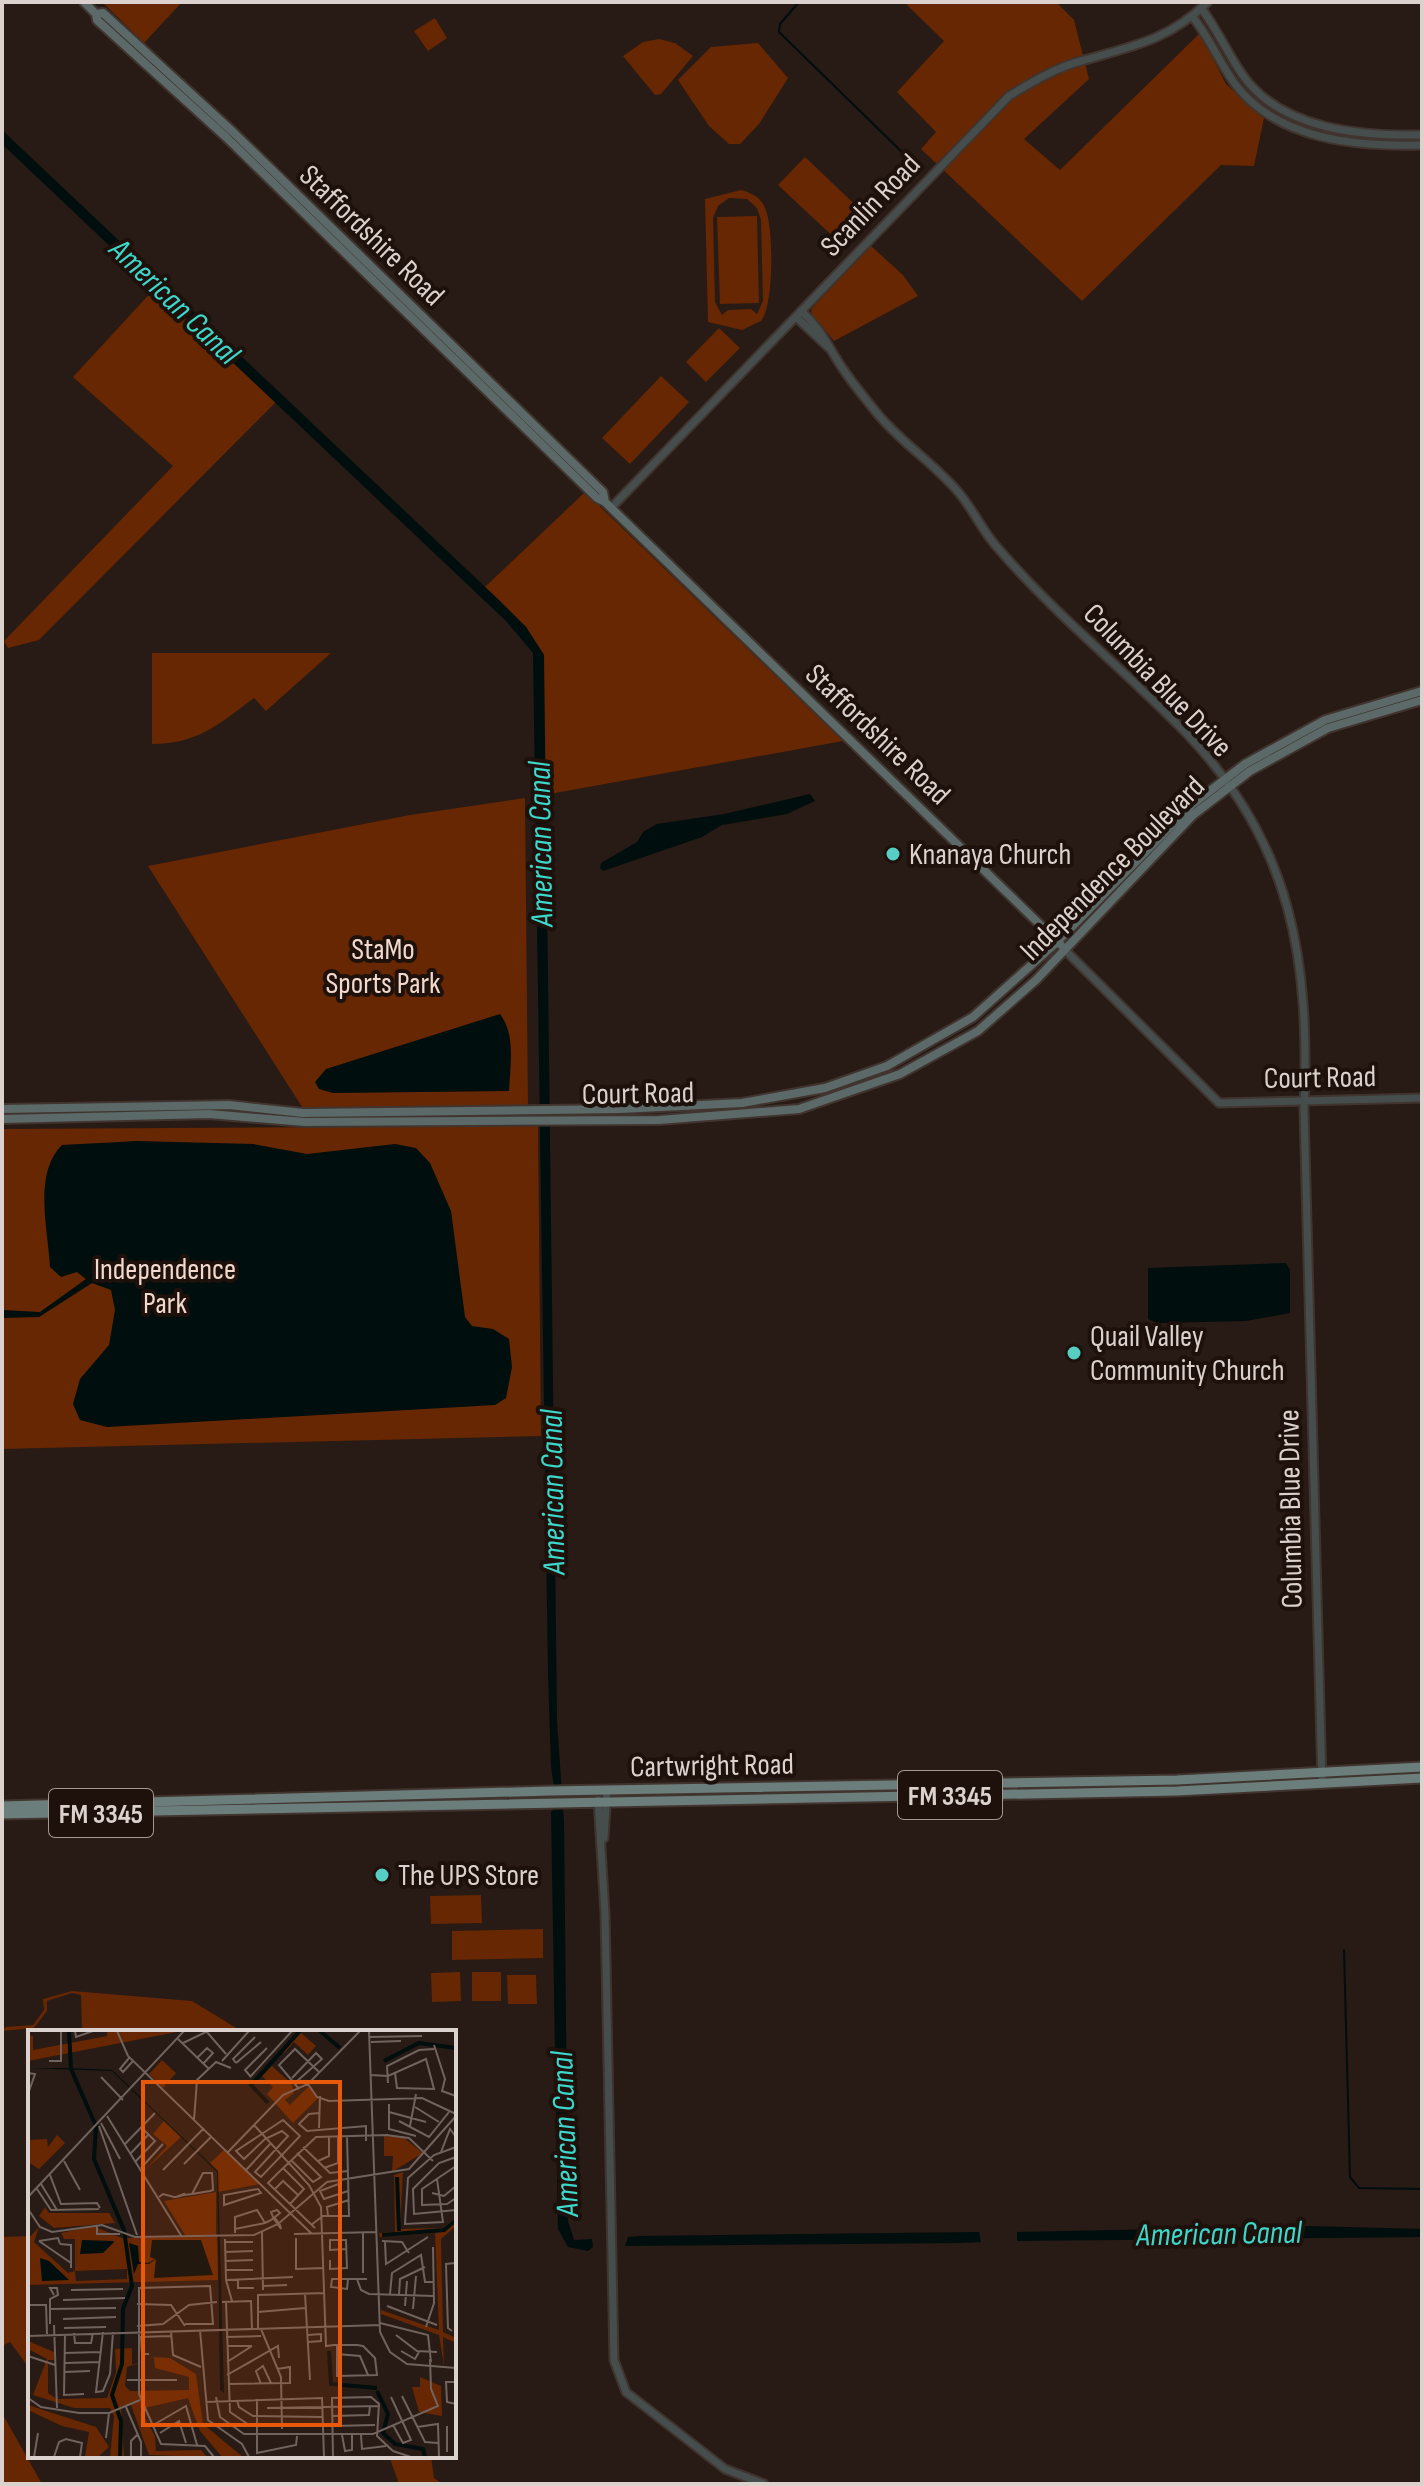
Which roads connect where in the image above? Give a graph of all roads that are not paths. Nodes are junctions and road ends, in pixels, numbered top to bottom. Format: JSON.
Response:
{"nodes":[{"id":1,"x":84,"y":2,"type":"edge"},
{"id":2,"x":1204,"y":5,"type":"edge"},
{"id":3,"x":1192,"y":16,"type":"junction"},
{"id":4,"x":1422,"y":135,"type":"edge"},
{"id":5,"x":1422,"y":145,"type":"edge"},
{"id":6,"x":798,"y":314,"type":"junction"},
{"id":7,"x":608,"y":505,"type":"junction"},
{"id":8,"x":1422,"y":691,"type":"edge"},
{"id":9,"x":1422,"y":700,"type":"edge"},
{"id":10,"x":1391,"y":702,"type":"junction"},
{"id":11,"x":1225,"y":783,"type":"junction"},
{"id":12,"x":1061,"y":945,"type":"junction"},
{"id":13,"x":973,"y":1017,"type":"joint"},
{"id":14,"x":978,"y":1031,"type":"joint"},
{"id":15,"x":855,"y":1078,"type":"junction"},
{"id":16,"x":859,"y":1090,"type":"junction"},
{"id":17,"x":1422,"y":1098,"type":"edge"},
{"id":18,"x":1304,"y":1101,"type":"junction"},
{"id":19,"x":1219,"y":1103,"type":"joint"},
{"id":20,"x":7,"y":1109,"type":"edge"},
{"id":21,"x":552,"y":1114,"type":"junction"},
{"id":22,"x":281,"y":1116,"type":"junction"},
{"id":23,"x":7,"y":1119,"type":"edge"},
{"id":24,"x":1422,"y":1767,"type":"edge"},
{"id":25,"x":1321,"y":1777,"type":"junction"},
{"id":26,"x":1422,"y":1778,"type":"edge"},
{"id":27,"x":1017,"y":1783,"type":"junction"},
{"id":28,"x":691,"y":1794,"type":"junction"},
{"id":29,"x":1018,"y":1795,"type":"junction"},
{"id":30,"x":550,"y":1796,"type":"junction"},
{"id":31,"x":602,"y":1796,"type":"junction"},
{"id":32,"x":2,"y":1806,"type":"edge"},
{"id":33,"x":2,"y":1814,"type":"edge"},
{"id":34,"x":764,"y":2484,"type":"edge"}],
"edges":[{"from":1,"to":7,"type":"main road","name":"Staffordshire Road"},
{"from":2,"to":3,"type":"street","name":"Scanlin Road"},
{"from":2,"to":4,"type":"street"},
{"from":3,"to":5,"type":"street"},
{"from":3,"to":6,"type":"street","name":"Scanlin Road"},
{"from":6,"to":7,"type":"street","name":"Scanlin Road"},
{"from":6,"to":11,"type":"street","name":"Columbia Blue Drive"},
{"from":7,"to":12,"type":"main road","name":"Staffordshire Road"},
{"from":8,"to":10,"type":"main road","name":"Independence Boulevard"},
{"from":9,"to":10,"type":"main road","name":"Independence Boulevard"},
{"from":10,"to":11,"type":"main road","name":"Independence Boulevard"},
{"from":11,"to":12,"type":"main road","name":"Independence Boulevard"},
{"from":11,"to":18,"type":"street","name":"Columbia Blue Drive"},
{"from":12,"to":13,"type":"main road","name":"Independence Boulevard"},
{"from":12,"to":14,"type":"main road","name":"Independence Boulevard"},
{"from":12,"to":19,"type":"street","name":"Staffordshire Road"},
{"from":13,"to":15,"type":"main road","name":"Court Road"},
{"from":14,"to":16,"type":"main road","name":"Court Road"},
{"from":15,"to":16,"type":"main road"},
{"from":15,"to":21,"type":"main road","name":"Court Road"},
{"from":16,"to":21,"type":"main road","name":"Court Road"},
{"from":17,"to":18,"type":"street","name":"Court Road"},
{"from":18,"to":19,"type":"street","name":"Court Road"},
{"from":18,"to":25,"type":"street","name":"Columbia Blue Drive"},
{"from":20,"to":22,"type":"main road"},
{"from":20,"to":23,"type":"main road"},
{"from":21,"to":22,"type":"main road","name":"Court Road"},
{"from":22,"to":23,"type":"main road"},
{"from":24,"to":25,"type":"main road","name":"Cartwright Road","number":"FM 3345"},
{"from":25,"to":26,"type":"main road","name":"Cartwright Road","number":"FM 3345"},
{"from":25,"to":27,"type":"main road","name":"Cartwright Road","number":"FM 3345"},
{"from":25,"to":29,"type":"main road","name":"Cartwright Road","number":"FM 3345"},
{"from":27,"to":28,"type":"main road","name":"Cartwright Road","number":"FM 3345"},
{"from":27,"to":29,"type":"main road"},
{"from":28,"to":29,"type":"main road","name":"Cartwright Road","number":"FM 3345"},
{"from":28,"to":31,"type":"main road","name":"Cartwright Road","number":"FM 3345"},
{"from":30,"to":31,"type":"main road","name":"Cartwright Road","number":"FM 3345"},
{"from":30,"to":32,"type":"main road","name":"Cartwright Road","number":"FM 3345"},
{"from":30,"to":33,"type":"main road","name":"Cartwright Road","number":"FM 3345"},
{"from":31,"to":34,"type":"street"}]}
